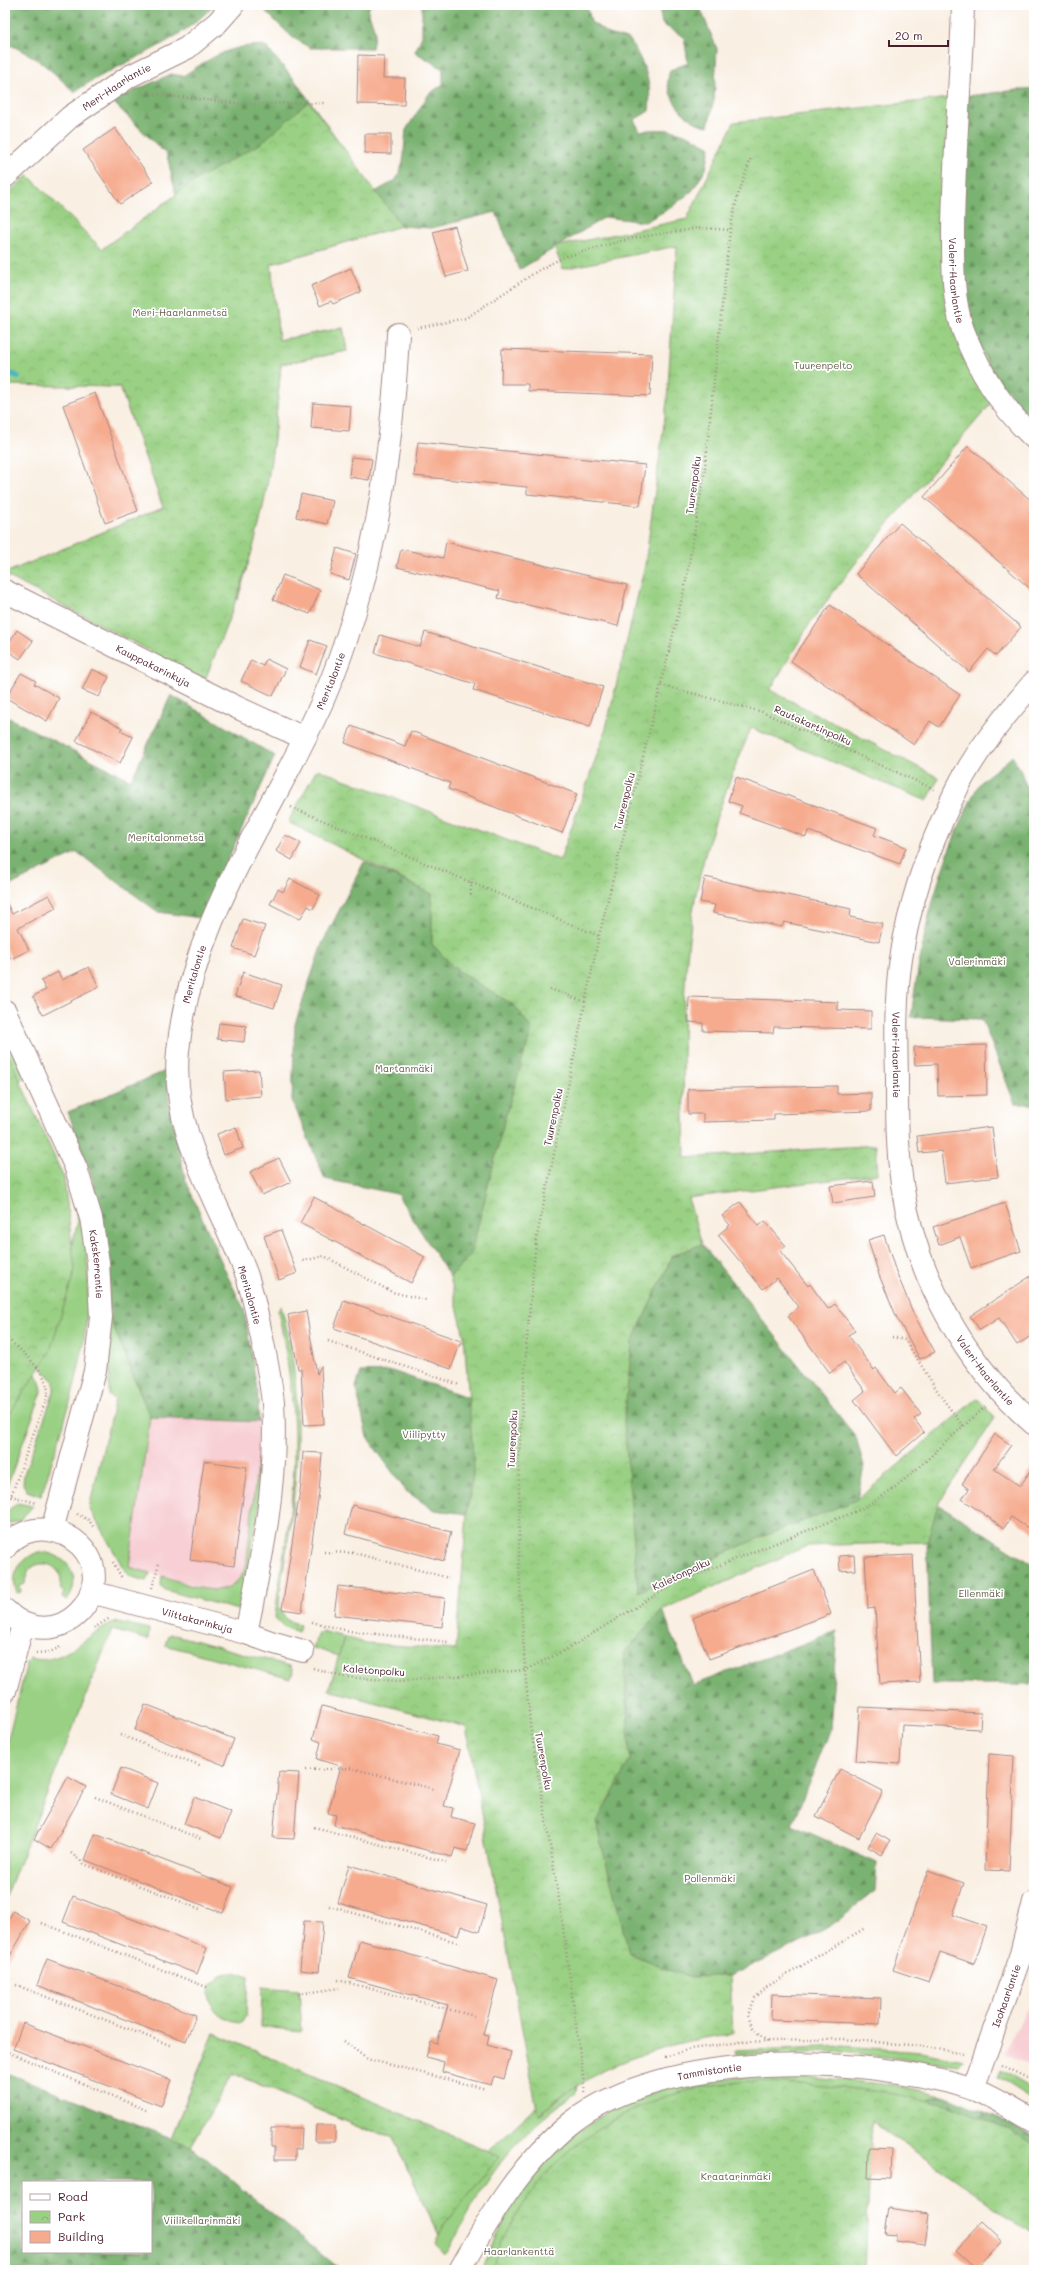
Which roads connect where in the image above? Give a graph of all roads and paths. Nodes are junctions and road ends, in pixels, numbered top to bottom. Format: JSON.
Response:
{"nodes":[{"id":1,"x":233,"y":5,"type":"edge"},
{"id":2,"x":963,"y":5,"type":"edge"},
{"id":3,"x":111,"y":88,"type":"junction"},
{"id":4,"x":324,"y":104,"type":"dead end"},
{"id":5,"x":751,"y":158,"type":"dead end"},
{"id":6,"x":5,"y":177,"type":"edge"},
{"id":7,"x":730,"y":230,"type":"junction"},
{"id":8,"x":398,"y":334,"type":"joint"},
{"id":9,"x":1034,"y":438,"type":"edge"},
{"id":10,"x":5,"y":591,"type":"edge"},
{"id":11,"x":1034,"y":682,"type":"edge"},
{"id":12,"x":661,"y":685,"type":"junction"},
{"id":13,"x":304,"y":738,"type":"junction"},
{"id":14,"x":952,"y":797,"type":"junction"},
{"id":15,"x":287,"y":805,"type":"dead end"},
{"id":16,"x":471,"y":882,"type":"junction"},
{"id":17,"x":471,"y":897,"type":"dead end"},
{"id":18,"x":599,"y":936,"type":"junction"},
{"id":19,"x":550,"y":989,"type":"dead end"},
{"id":20,"x":585,"y":1002,"type":"junction"},
{"id":21,"x":5,"y":1011,"type":"edge"},
{"id":22,"x":303,"y":1261,"type":"dead end"},
{"id":23,"x":426,"y":1300,"type":"dead end"},
{"id":24,"x":5,"y":1336,"type":"edge"},
{"id":25,"x":892,"y":1337,"type":"dead end"},
{"id":26,"x":328,"y":1341,"type":"dead end"},
{"id":27,"x":460,"y":1385,"type":"dead end"},
{"id":28,"x":985,"y":1407,"type":"dead end"},
{"id":29,"x":1034,"y":1424,"type":"edge"},
{"id":30,"x":963,"y":1426,"type":"junction"},
{"id":31,"x":11,"y":1496,"type":"junction"},
{"id":32,"x":5,"y":1504,"type":"edge"},
{"id":33,"x":38,"y":1504,"type":"dead end"},
{"id":34,"x":52,"y":1530,"type":"junction"},
{"id":35,"x":5,"y":1548,"type":"edge"},
{"id":36,"x":324,"y":1552,"type":"dead end"},
{"id":37,"x":159,"y":1563,"type":"dead end"},
{"id":38,"x":449,"y":1578,"type":"dead end"},
{"id":39,"x":151,"y":1590,"type":"dead end"},
{"id":40,"x":91,"y":1592,"type":"junction"},
{"id":41,"x":5,"y":1610,"type":"edge"},
{"id":42,"x":312,"y":1622,"type":"dead end"},
{"id":43,"x":23,"y":1624,"type":"junction"},
{"id":44,"x":246,"y":1633,"type":"junction"},
{"id":45,"x":448,"y":1642,"type":"dead end"},
{"id":46,"x":303,"y":1651,"type":"dead end"},
{"id":47,"x":525,"y":1670,"type":"junction"},
{"id":48,"x":334,"y":1674,"type":"dead end"},
{"id":49,"x":5,"y":1691,"type":"edge"},
{"id":50,"x":120,"y":1735,"type":"dead end"},
{"id":51,"x":202,"y":1766,"type":"dead end"},
{"id":52,"x":306,"y":1770,"type":"dead end"},
{"id":53,"x":434,"y":1789,"type":"dead end"},
{"id":54,"x":95,"y":1797,"type":"dead end"},
{"id":55,"x":314,"y":1826,"type":"dead end"},
{"id":56,"x":201,"y":1839,"type":"dead end"},
{"id":57,"x":71,"y":1853,"type":"dead end"},
{"id":58,"x":446,"y":1862,"type":"dead end"},
{"id":59,"x":1034,"y":1902,"type":"edge"},
{"id":60,"x":329,"y":1906,"type":"dead end"},
{"id":61,"x":200,"y":1909,"type":"dead end"},
{"id":62,"x":42,"y":1923,"type":"dead end"},
{"id":63,"x":866,"y":1928,"type":"dead end"},
{"id":64,"x":460,"y":1943,"type":"dead end"},
{"id":65,"x":338,"y":1980,"type":"dead end"},
{"id":66,"x":16,"y":1985,"type":"dead end"},
{"id":67,"x":209,"y":1988,"type":"dead end"},
{"id":68,"x":339,"y":1988,"type":"dead end"},
{"id":69,"x":299,"y":1994,"type":"dead end"},
{"id":70,"x":474,"y":2016,"type":"dead end"},
{"id":71,"x":344,"y":2041,"type":"dead end"},
{"id":72,"x":767,"y":2042,"type":"dead end"},
{"id":73,"x":172,"y":2046,"type":"dead end"},
{"id":74,"x":5,"y":2051,"type":"edge"},
{"id":75,"x":998,"y":2064,"type":"dead end"},
{"id":76,"x":1034,"y":2082,"type":"edge"},
{"id":77,"x":486,"y":2089,"type":"dead end"},
{"id":78,"x":973,"y":2089,"type":"junction"},
{"id":79,"x":585,"y":2092,"type":"dead end"},
{"id":80,"x":146,"y":2110,"type":"dead end"},
{"id":81,"x":1034,"y":2121,"type":"edge"},
{"id":82,"x":460,"y":2270,"type":"edge"}],
"edges":[{"from":1,"to":3,"type":"street","name":"Meri-Haarlantie"},
{"from":2,"to":9,"type":"street","name":"Valeri-Haarlantie"},
{"from":3,"to":4,"type":"path"},
{"from":3,"to":6,"type":"street","name":"Meri-Haarlantie"},
{"from":5,"to":7,"type":"path","name":"Tuurenpolku"},
{"from":7,"to":8,"type":"path"},
{"from":7,"to":12,"type":"path","name":"Tuurenpolku"},
{"from":8,"to":13,"type":"street","name":"Meritalontie"},
{"from":10,"to":13,"type":"street","name":"Kauppakarinkuja"},
{"from":11,"to":14,"type":"street","name":"Valeri-Haarlantie"},
{"from":12,"to":14,"type":"path","name":"Rautakartinpolku"},
{"from":12,"to":18,"type":"path","name":"Tuurenpolku"},
{"from":13,"to":44,"type":"street","name":"Meritalontie"},
{"from":14,"to":29,"type":"street","name":"Valeri-Haarlantie"},
{"from":15,"to":16,"type":"path"},
{"from":16,"to":17,"type":"path"},
{"from":16,"to":18,"type":"path"},
{"from":18,"to":20,"type":"path","name":"Tuurenpolku"},
{"from":19,"to":20,"type":"path"},
{"from":20,"to":47,"type":"path","name":"Tuurenpolku"},
{"from":21,"to":34,"type":"street","name":"Kakskerrantie"},
{"from":22,"to":23,"type":"path"},
{"from":24,"to":31,"type":"path"},
{"from":25,"to":30,"type":"path"},
{"from":26,"to":27,"type":"path"},
{"from":28,"to":30,"type":"path","name":"Kaletonpolku"},
{"from":30,"to":47,"type":"path","name":"Kaletonpolku"},
{"from":31,"to":32,"type":"path"},
{"from":31,"to":33,"type":"path"},
{"from":34,"to":35,"type":"street"},
{"from":34,"to":40,"type":"street"},
{"from":36,"to":38,"type":"path"},
{"from":37,"to":39,"type":"path"},
{"from":40,"to":43,"type":"street"},
{"from":40,"to":44,"type":"street","name":"Viittakarinkuja"},
{"from":41,"to":43,"type":"street"},
{"from":42,"to":45,"type":"path"},
{"from":43,"to":49,"type":"street"},
{"from":44,"to":46,"type":"street","name":"Viittakarinkuja"},
{"from":47,"to":48,"type":"path","name":"Kaletonpolku"},
{"from":47,"to":79,"type":"path","name":"Tuurenpolku"},
{"from":50,"to":51,"type":"path"},
{"from":52,"to":53,"type":"path"},
{"from":54,"to":56,"type":"path"},
{"from":55,"to":58,"type":"path"},
{"from":57,"to":61,"type":"path"},
{"from":59,"to":78,"type":"street","name":"Isohaarlantie"},
{"from":60,"to":64,"type":"path"},
{"from":62,"to":67,"type":"path"},
{"from":63,"to":72,"type":"path"},
{"from":65,"to":70,"type":"path"},
{"from":66,"to":73,"type":"path"},
{"from":68,"to":69,"type":"path"},
{"from":71,"to":77,"type":"path"},
{"from":74,"to":80,"type":"path"},
{"from":75,"to":76,"type":"path"},
{"from":78,"to":81,"type":"street","name":"Tammistontie"},
{"from":78,"to":82,"type":"street","name":"Tammistontie"}]}
